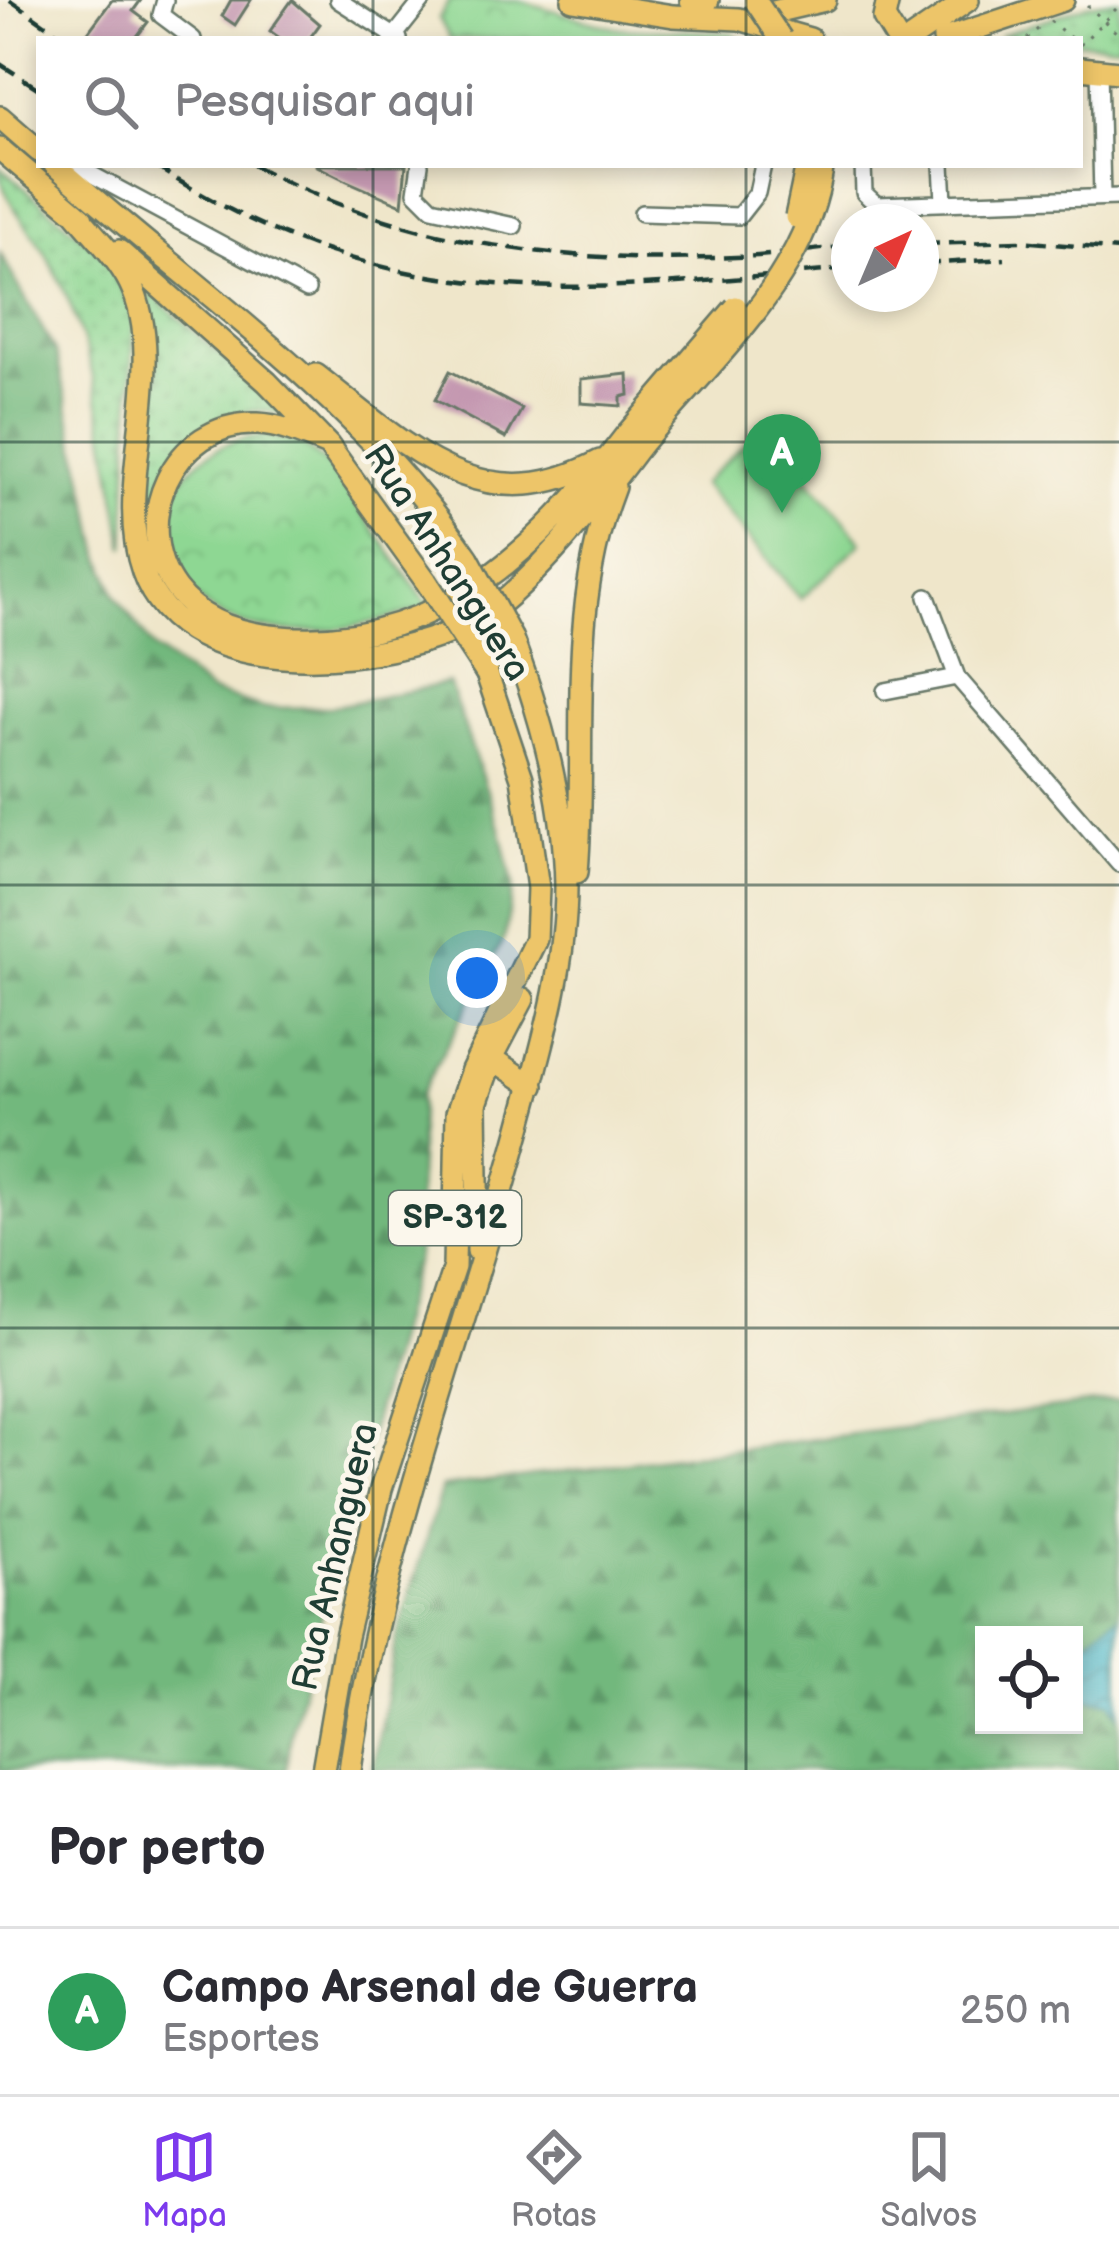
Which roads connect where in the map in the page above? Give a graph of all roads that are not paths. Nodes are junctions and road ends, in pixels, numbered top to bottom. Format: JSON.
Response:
{"nodes":[{"id":1,"x":165,"y":0,"type":"edge"},
{"id":2,"x":338,"y":0,"type":"edge"},
{"id":3,"x":422,"y":0,"type":"edge"},
{"id":4,"x":573,"y":0,"type":"edge"},
{"id":5,"x":691,"y":0,"type":"edge"},
{"id":6,"x":708,"y":0,"type":"edge"},
{"id":7,"x":755,"y":0,"type":"edge"},
{"id":8,"x":770,"y":0,"type":"edge"},
{"id":9,"x":825,"y":0,"type":"edge"},
{"id":10,"x":888,"y":0,"type":"edge"},
{"id":11,"x":968,"y":0,"type":"edge"},
{"id":12,"x":1063,"y":0,"type":"edge"},
{"id":13,"x":739,"y":19,"type":"junction"},
{"id":14,"x":189,"y":36,"type":"edge"},
{"id":15,"x":391,"y":36,"type":"edge"},
{"id":16,"x":395,"y":36,"type":"edge"},
{"id":17,"x":780,"y":36,"type":"edge"},
{"id":18,"x":794,"y":36,"type":"edge"},
{"id":19,"x":799,"y":36,"type":"edge"},
{"id":20,"x":895,"y":36,"type":"edge"},
{"id":21,"x":914,"y":36,"type":"edge"},
{"id":22,"x":953,"y":36,"type":"edge"},
{"id":23,"x":1093,"y":69,"type":"edge"},
{"id":24,"x":0,"y":114,"type":"edge"},
{"id":25,"x":36,"y":136,"type":"edge"},
{"id":26,"x":36,"y":148,"type":"edge"},
{"id":27,"x":0,"y":149,"type":"edge"},
{"id":28,"x":58,"y":168,"type":"edge"},
{"id":29,"x":78,"y":168,"type":"edge"},
{"id":30,"x":420,"y":168,"type":"edge"},
{"id":31,"x":817,"y":168,"type":"edge"},
{"id":32,"x":863,"y":168,"type":"edge"},
{"id":33,"x":943,"y":168,"type":"edge"},
{"id":34,"x":762,"y":172,"type":"edge"},
{"id":35,"x":1111,"y":197,"type":"edge"},
{"id":36,"x":944,"y":201,"type":"junction"},
{"id":37,"x":74,"y":211,"type":"junction"},
{"id":38,"x":642,"y":213,"type":"dead end"},
{"id":39,"x":178,"y":218,"type":"junction"},
{"id":40,"x":514,"y":226,"type":"dead end"},
{"id":41,"x":144,"y":243,"type":"junction"},
{"id":42,"x":177,"y":267,"type":"junction"},
{"id":43,"x":307,"y":290,"type":"dead end"},
{"id":44,"x":328,"y":445,"type":"junction"},
{"id":45,"x":616,"y":463,"type":"junction"},
{"id":46,"x":927,"y":597,"type":"dead end"},
{"id":47,"x":957,"y":677,"type":"junction"},
{"id":48,"x":884,"y":692,"type":"dead end"},
{"id":49,"x":1119,"y":864,"type":"edge"},
{"id":50,"x":562,"y":934,"type":"junction"},
{"id":51,"x":559,"y":973,"type":"junction"},
{"id":52,"x":482,"y":1064,"type":"junction"},
{"id":53,"x":533,"y":1086,"type":"junction"},
{"id":54,"x":468,"y":1311,"type":"junction"},
{"id":55,"x":322,"y":1770,"type":"edge"},
{"id":56,"x":350,"y":1770,"type":"edge"}],
"edges":[{"from":1,"to":14,"type":"street"},
{"from":2,"to":15,"type":"street"},
{"from":3,"to":16,"type":"street"},
{"from":4,"to":13,"type":"main road"},
{"from":5,"to":6,"type":"main road"},
{"from":7,"to":17,"type":"main road","bridge":true},
{"from":8,"to":18,"type":"main road"},
{"from":9,"to":13,"type":"main road"},
{"from":10,"to":20,"type":"main road"},
{"from":11,"to":21,"type":"main road"},
{"from":12,"to":22,"type":"main road"},
{"from":13,"to":19,"type":"main road"},
{"from":23,"to":35,"type":"street"},
{"from":24,"to":25,"type":"street"},
{"from":24,"to":26,"type":"main road"},
{"from":27,"to":37,"type":"main road","name":"Rua Anhanguera"},
{"from":28,"to":41,"type":"main road","name":"Rua Anhanguera"},
{"from":29,"to":39,"type":"street"},
{"from":30,"to":40,"type":"street"},
{"from":31,"to":45,"type":"main road","number":"SP-312","bridge":true},
{"from":32,"to":36,"type":"street"},
{"from":33,"to":36,"type":"street"},
{"from":34,"to":38,"type":"street"},
{"from":35,"to":36,"type":"street"},
{"from":37,"to":44,"type":"main road","name":"Rua Anhanguera"},
{"from":37,"to":45,"type":"main road"},
{"from":39,"to":41,"type":"street"},
{"from":39,"to":43,"type":"street"},
{"from":41,"to":42,"type":"main road","name":"Rua Anhanguera"},
{"from":42,"to":45,"type":"main road"},
{"from":42,"to":50,"type":"main road","name":"Rua Anhanguera","bridge":true},
{"from":44,"to":45,"type":"main road","number":"SP-312"},
{"from":44,"to":52,"type":"main road","name":"Rua Anhanguera","number":"SP-312","bridge":true},
{"from":45,"to":51,"type":"main road","number":"SP-312"},
{"from":46,"to":47,"type":"street"},
{"from":47,"to":48,"type":"street"},
{"from":47,"to":49,"type":"street"},
{"from":50,"to":51,"type":"main road","name":"Rua Anhanguera"},
{"from":50,"to":52,"type":"main road"},
{"from":51,"to":53,"type":"main road","name":"Rua Anhanguera","number":"SP-312"},
{"from":52,"to":53,"type":"main road"},
{"from":52,"to":54,"type":"main road"},
{"from":52,"to":55,"type":"main road","name":"Rua Anhanguera","number":"SP-312"},
{"from":53,"to":54,"type":"main road","name":"Rua Anhanguera","number":"SP-312"},
{"from":54,"to":56,"type":"main road","name":"Rua Anhanguera","number":"SP-312"}]}
